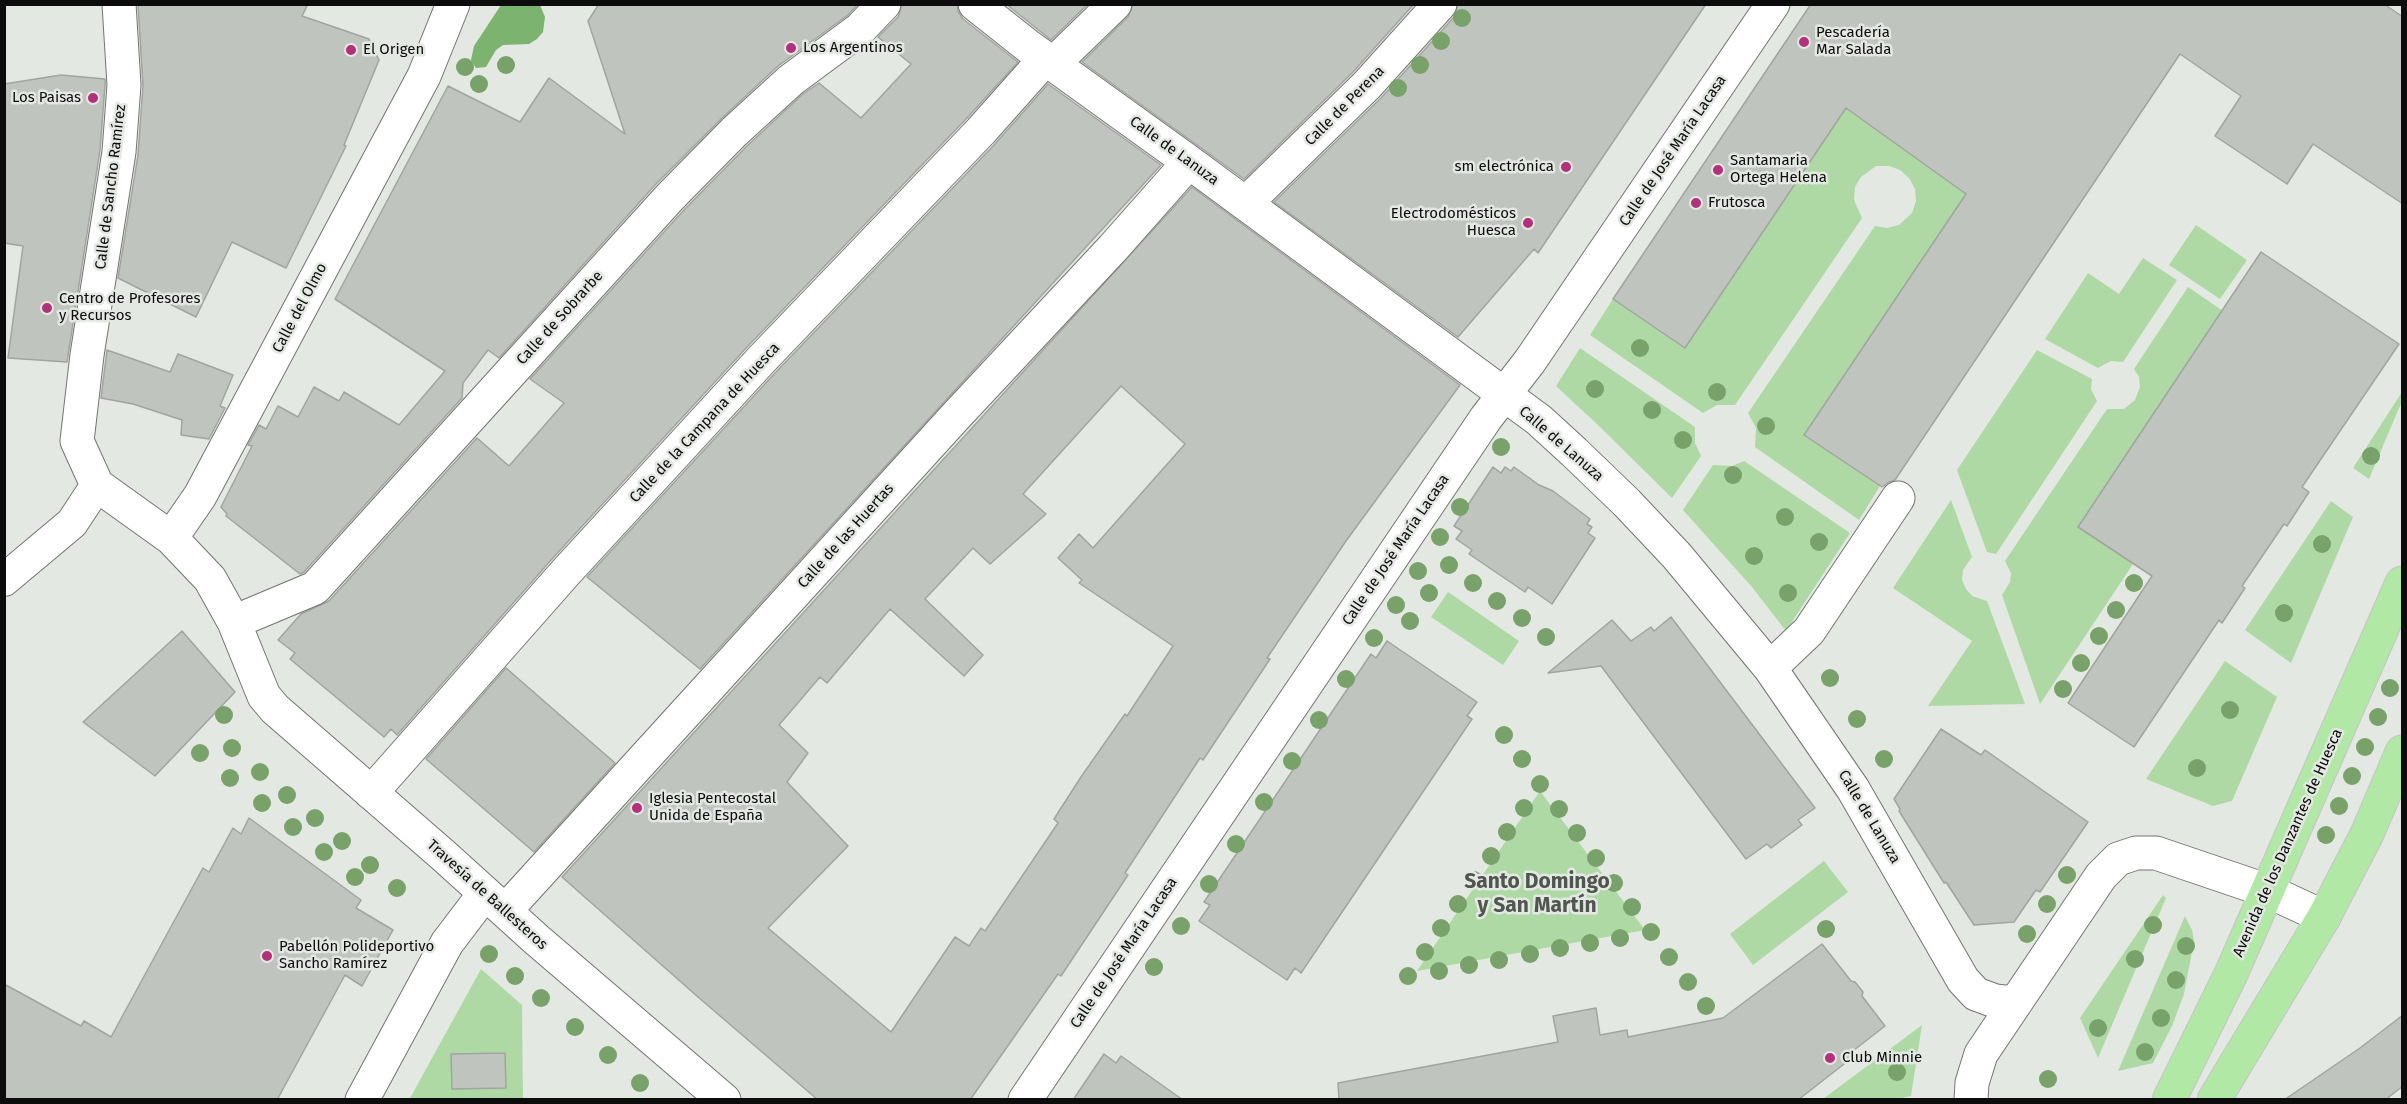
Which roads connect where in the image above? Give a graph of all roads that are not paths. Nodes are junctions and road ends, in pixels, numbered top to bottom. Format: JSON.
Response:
{"nodes":[{"id":1,"x":119,"y":4,"type":"edge"},
{"id":2,"x":453,"y":4,"type":"edge"},
{"id":3,"x":884,"y":4,"type":"edge"},
{"id":4,"x":975,"y":4,"type":"edge"},
{"id":5,"x":1114,"y":4,"type":"edge"},
{"id":6,"x":1440,"y":4,"type":"edge"},
{"id":7,"x":1773,"y":4,"type":"edge"},
{"id":8,"x":1049,"y":62,"type":"junction"},
{"id":9,"x":1189,"y":162,"type":"junction"},
{"id":10,"x":1246,"y":203,"type":"junction"},
{"id":11,"x":1504,"y":394,"type":"junction"},
{"id":12,"x":97,"y":485,"type":"junction"},
{"id":13,"x":1898,"y":498,"type":"dead end"},
{"id":14,"x":171,"y":538,"type":"junction"},
{"id":15,"x":4,"y":580,"type":"edge"},
{"id":16,"x":2403,"y":583,"type":"edge"},
{"id":17,"x":234,"y":622,"type":"junction"},
{"id":18,"x":1770,"y":668,"type":"junction"},
{"id":19,"x":2403,"y":752,"type":"edge"},
{"id":20,"x":371,"y":793,"type":"junction"},
{"id":21,"x":2268,"y":891,"type":"junction"},
{"id":22,"x":495,"y":902,"type":"junction"},
{"id":23,"x":2324,"y":917,"type":"junction"},
{"id":24,"x":2014,"y":1003,"type":"junction"},
{"id":25,"x":362,"y":1100,"type":"edge"},
{"id":26,"x":724,"y":1100,"type":"edge"},
{"id":27,"x":1025,"y":1100,"type":"edge"},
{"id":28,"x":1971,"y":1100,"type":"edge"},
{"id":29,"x":2169,"y":1100,"type":"edge"},
{"id":30,"x":2214,"y":1100,"type":"edge"}],
"edges":[{"from":1,"to":12,"type":"street","name":"Calle de Sancho Ramírez"},
{"from":2,"to":14,"type":"street","name":"Calle del Olmo"},
{"from":3,"to":17,"type":"street","name":"Calle de Sobrarbe"},
{"from":4,"to":8,"type":"street","name":"Calle de Lanuza"},
{"from":5,"to":8,"type":"street","name":"Calle de la Campana de Huesca"},
{"from":6,"to":10,"type":"street","name":"Calle de Perena"},
{"from":7,"to":11,"type":"street","name":"Calle de José María Lacasa"},
{"from":8,"to":9,"type":"street","name":"Calle de Lanuza"},
{"from":8,"to":20,"type":"street","name":"Calle de la Campana de Huesca"},
{"from":9,"to":10,"type":"street","name":"Calle de Lanuza"},
{"from":9,"to":22,"type":"street","name":"Calle de las Huertas"},
{"from":10,"to":11,"type":"street","name":"Calle de Lanuza"},
{"from":11,"to":18,"type":"street","name":"Calle de Lanuza"},
{"from":11,"to":27,"type":"street","name":"Calle de José María Lacasa"},
{"from":12,"to":14,"type":"street","name":"Travesía de Ballesteros"},
{"from":12,"to":15,"type":"street"},
{"from":13,"to":18,"type":"street"},
{"from":14,"to":17,"type":"street","name":"Travesía de Ballesteros"},
{"from":16,"to":21,"type":"main road","name":"Avenida de los Danzantes de Huesca"},
{"from":17,"to":20,"type":"street","name":"Travesía de Ballesteros"},
{"from":18,"to":24,"type":"street","name":"Calle de Lanuza"},
{"from":19,"to":23,"type":"main road"},
{"from":20,"to":22,"type":"street","name":"Travesía de Ballesteros"},
{"from":21,"to":23,"type":"street"},
{"from":21,"to":24,"type":"street"},
{"from":21,"to":29,"type":"main road","name":"Avenida de los Danzantes de Huesca"},
{"from":22,"to":25,"type":"street","name":"Calle de las Huertas"},
{"from":22,"to":26,"type":"street","name":"Travesía de Ballesteros"},
{"from":23,"to":30,"type":"main road"},
{"from":24,"to":28,"type":"street"}]}
